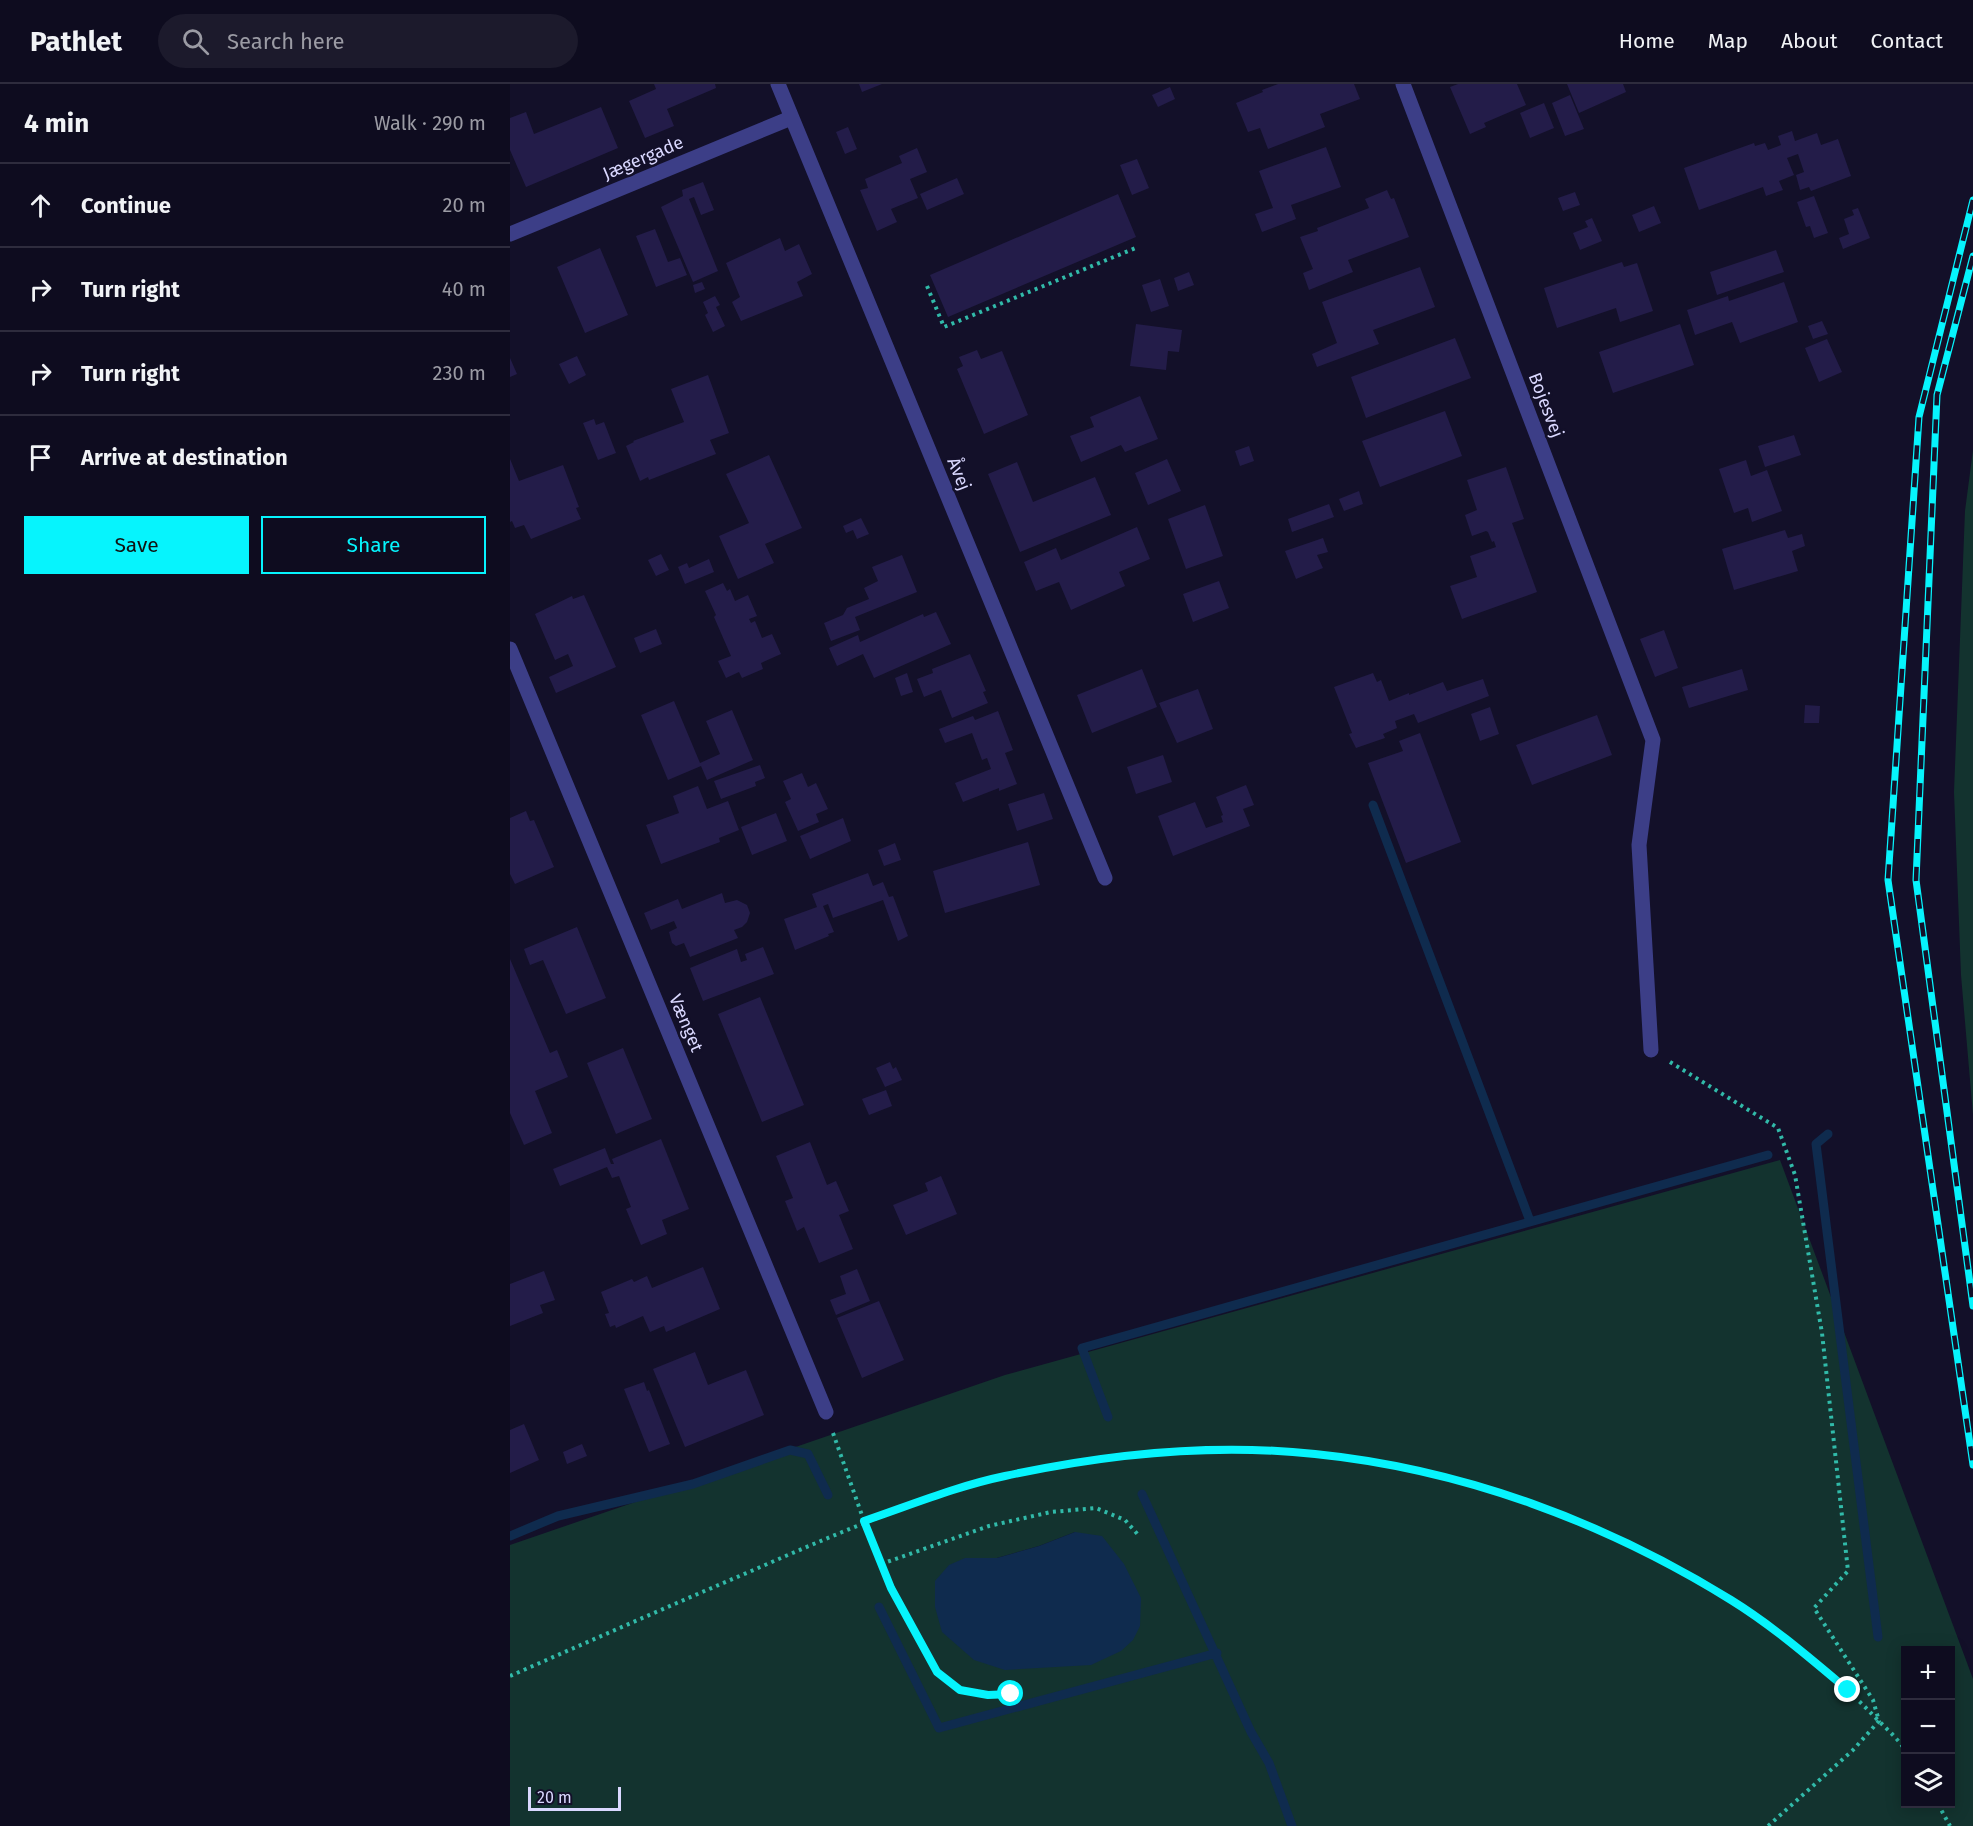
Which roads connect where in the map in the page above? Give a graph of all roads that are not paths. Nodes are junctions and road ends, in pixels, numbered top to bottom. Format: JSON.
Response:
{"nodes":[{"id":1,"x":778,"y":84,"type":"edge"},
{"id":2,"x":1403,"y":84,"type":"edge"},
{"id":3,"x":791,"y":118,"type":"junction"},
{"id":4,"x":510,"y":234,"type":"edge"},
{"id":5,"x":510,"y":649,"type":"edge"},
{"id":6,"x":1105,"y":878,"type":"dead end"},
{"id":7,"x":1651,"y":1050,"type":"road end"},
{"id":8,"x":826,"y":1412,"type":"road end"}],
"edges":[{"from":1,"to":3,"type":"street","name":"Åvej"},
{"from":2,"to":7,"type":"street","name":"Bojesvej"},
{"from":3,"to":4,"type":"street","name":"Jægergade"},
{"from":3,"to":6,"type":"street","name":"Åvej"},
{"from":5,"to":8,"type":"street","name":"Vænget"}]}
